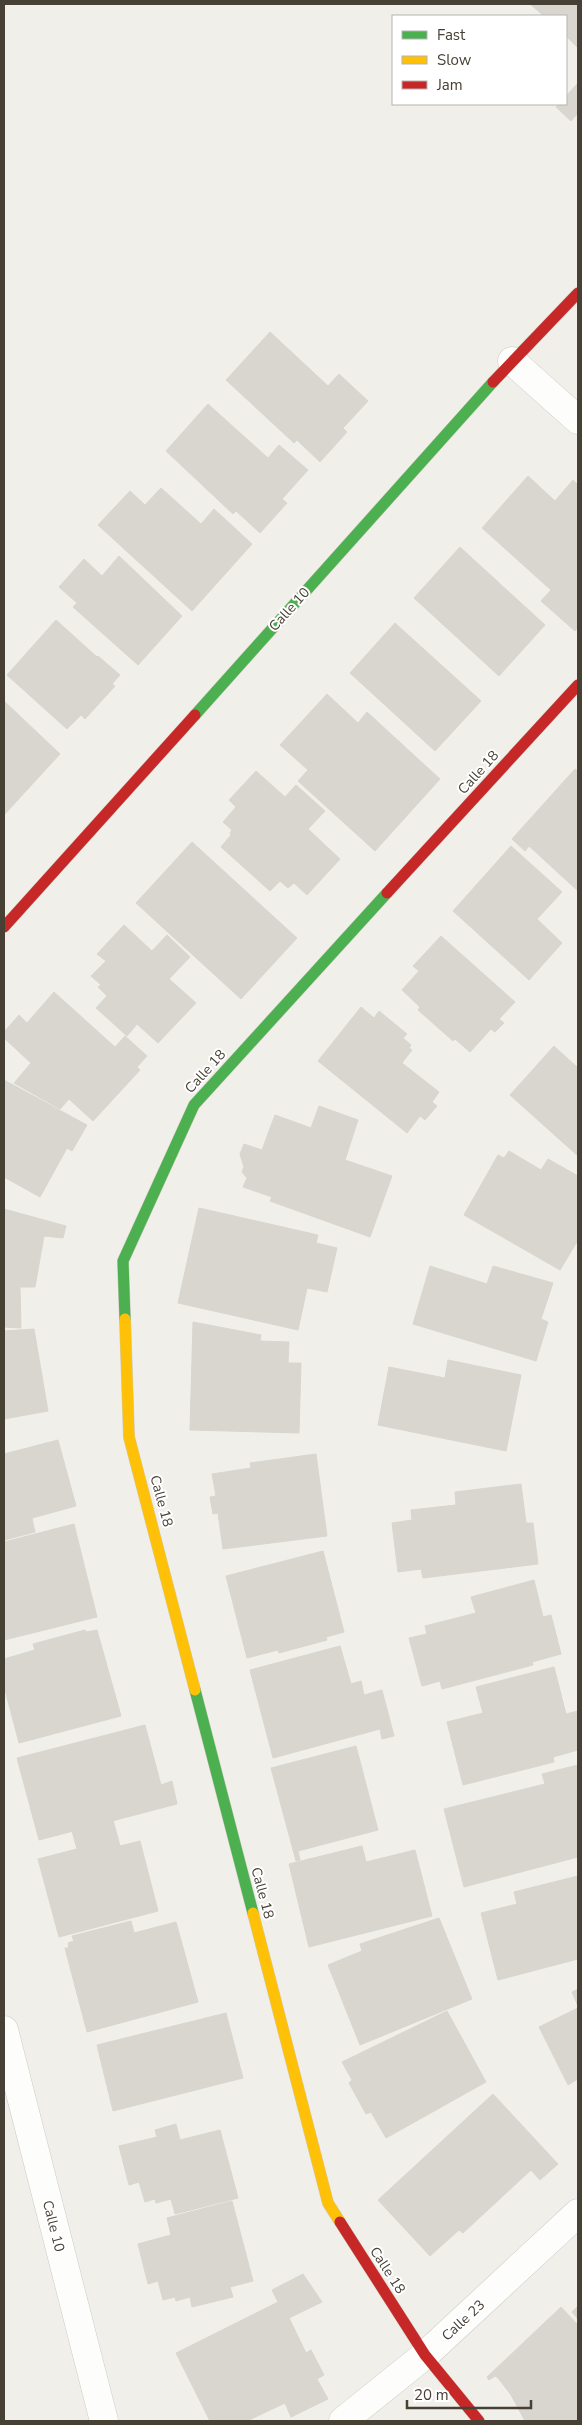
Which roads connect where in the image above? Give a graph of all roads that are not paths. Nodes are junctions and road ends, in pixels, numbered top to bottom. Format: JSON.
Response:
{"nodes":[{"id":1,"x":578,"y":294,"type":"edge"},
{"id":2,"x":512,"y":361,"type":"junction"},
{"id":3,"x":578,"y":420,"type":"edge"},
{"id":4,"x":578,"y":685,"type":"edge"},
{"id":5,"x":4,"y":927,"type":"edge"},
{"id":6,"x":4,"y":2030,"type":"edge"},
{"id":7,"x":578,"y":2212,"type":"edge"},
{"id":8,"x":425,"y":2355,"type":"junction"},
{"id":9,"x":104,"y":2421,"type":"edge"},
{"id":10,"x":343,"y":2421,"type":"edge"},
{"id":11,"x":478,"y":2421,"type":"edge"}],
"edges":[{"from":1,"to":2,"type":"street","name":"Calle 10"},
{"from":2,"to":3,"type":"street"},
{"from":2,"to":5,"type":"street","name":"Calle 10"},
{"from":4,"to":8,"type":"street","name":"Calle 18"},
{"from":6,"to":9,"type":"street","name":"Calle 10"},
{"from":7,"to":8,"type":"street","name":"Calle 23"},
{"from":8,"to":10,"type":"street","name":"Calle 23"},
{"from":8,"to":11,"type":"street","name":"Calle 18"}]}
